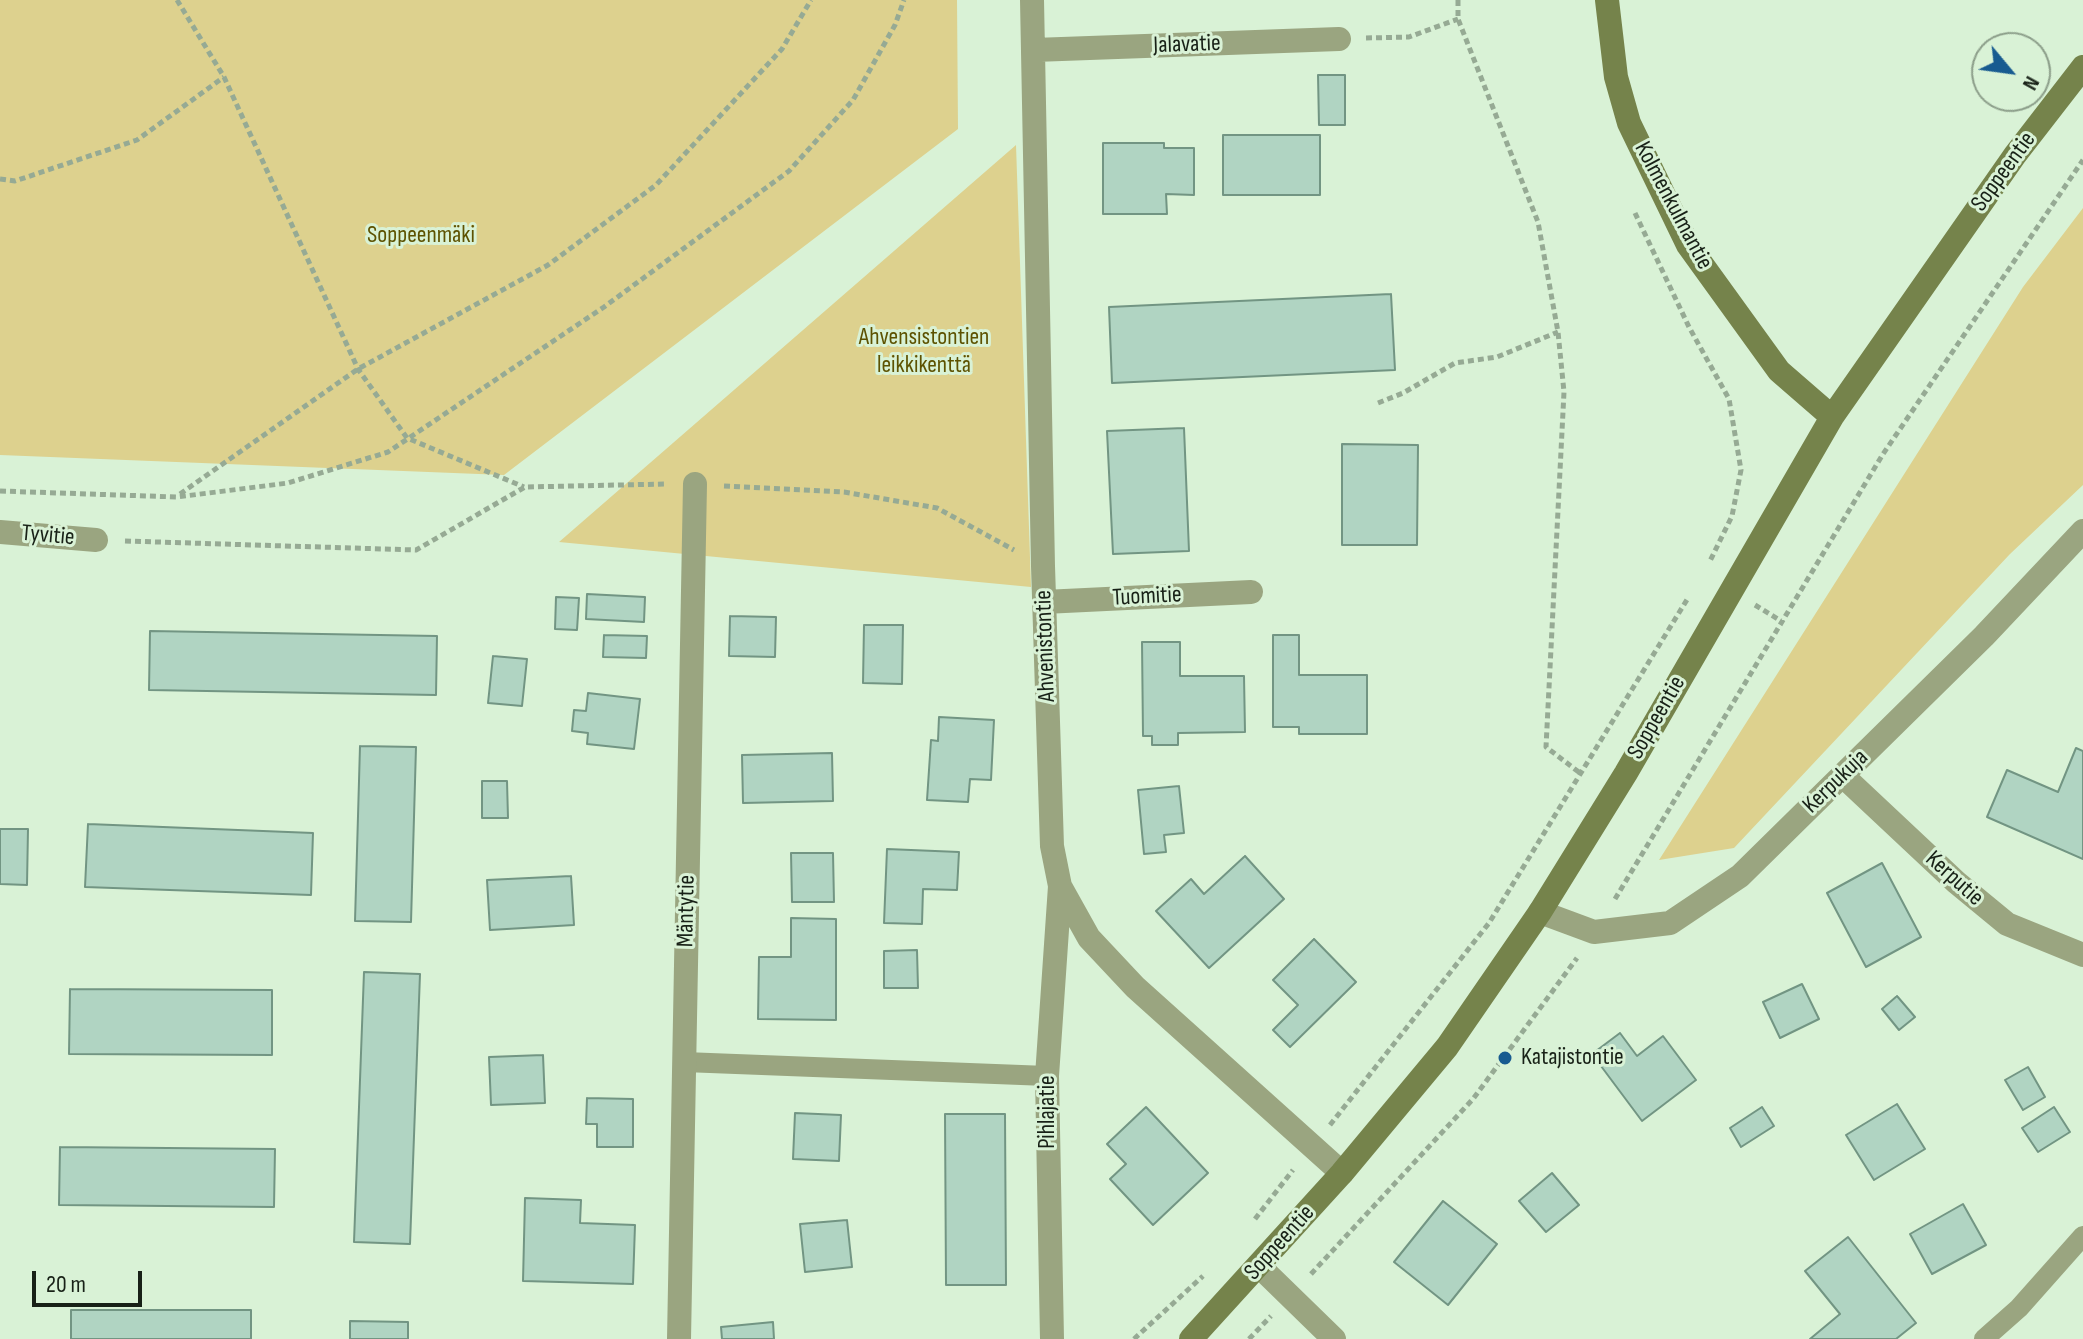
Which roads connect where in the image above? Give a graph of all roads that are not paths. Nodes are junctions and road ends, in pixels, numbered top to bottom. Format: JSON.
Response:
{"nodes":[{"id":1,"x":1032,"y":0,"type":"edge"},
{"id":2,"x":1607,"y":0,"type":"edge"},
{"id":3,"x":1339,"y":39,"type":"road end"},
{"id":4,"x":1034,"y":50,"type":"junction"},
{"id":5,"x":2083,"y":67,"type":"edge"},
{"id":6,"x":1832,"y":417,"type":"junction"},
{"id":7,"x":695,"y":484,"type":"road end"},
{"id":8,"x":2083,"y":531,"type":"edge"},
{"id":9,"x":0,"y":532,"type":"edge"},
{"id":10,"x":96,"y":540,"type":"road end"},
{"id":11,"x":1251,"y":592,"type":"dead end"},
{"id":12,"x":1044,"y":602,"type":"junction"},
{"id":13,"x":1843,"y":776,"type":"junction"},
{"id":14,"x":1060,"y":886,"type":"junction"},
{"id":15,"x":1540,"y":912,"type":"junction"},
{"id":16,"x":2083,"y":955,"type":"edge"},
{"id":17,"x":684,"y":1062,"type":"junction"},
{"id":18,"x":1047,"y":1076,"type":"junction"},
{"id":19,"x":1342,"y":1173,"type":"junction"},
{"id":20,"x":2083,"y":1236,"type":"edge"},
{"id":21,"x":1259,"y":1266,"type":"junction"},
{"id":22,"x":679,"y":1339,"type":"edge"},
{"id":23,"x":1052,"y":1339,"type":"edge"},
{"id":24,"x":1191,"y":1339,"type":"edge"},
{"id":25,"x":1334,"y":1339,"type":"edge"},
{"id":26,"x":1984,"y":1339,"type":"edge"}],
"edges":[{"from":1,"to":4,"type":"street","name":"Ahvenistontie"},
{"from":2,"to":6,"type":"main road","name":"Kolmenkulmantie"},
{"from":3,"to":4,"type":"street","name":"Jalavatie"},
{"from":4,"to":12,"type":"street","name":"Ahvenistontie"},
{"from":5,"to":6,"type":"main road","name":"Soppeentie"},
{"from":6,"to":15,"type":"main road","name":"Soppeentie"},
{"from":7,"to":17,"type":"street","name":"Mäntytie"},
{"from":8,"to":13,"type":"street","name":"Kerpukuja"},
{"from":9,"to":10,"type":"street","name":"Tyvitie"},
{"from":11,"to":12,"type":"street","name":"Tuomitie"},
{"from":12,"to":14,"type":"street","name":"Ahvenistontie"},
{"from":13,"to":15,"type":"street","name":"Kerpukuja"},
{"from":13,"to":16,"type":"street","name":"Kerputie"},
{"from":14,"to":18,"type":"street","name":"Pihlajatie"},
{"from":14,"to":19,"type":"street","name":"Ahvenistontie"},
{"from":15,"to":19,"type":"main road","name":"Soppeentie"},
{"from":17,"to":18,"type":"lane"},
{"from":17,"to":22,"type":"street","name":"Mäntytie"},
{"from":18,"to":23,"type":"street","name":"Pihlajatie"},
{"from":19,"to":21,"type":"main road","name":"Soppeentie"},
{"from":20,"to":26,"type":"lane"},
{"from":21,"to":24,"type":"main road","name":"Soppeentie"},
{"from":21,"to":25,"type":"street"}]}
